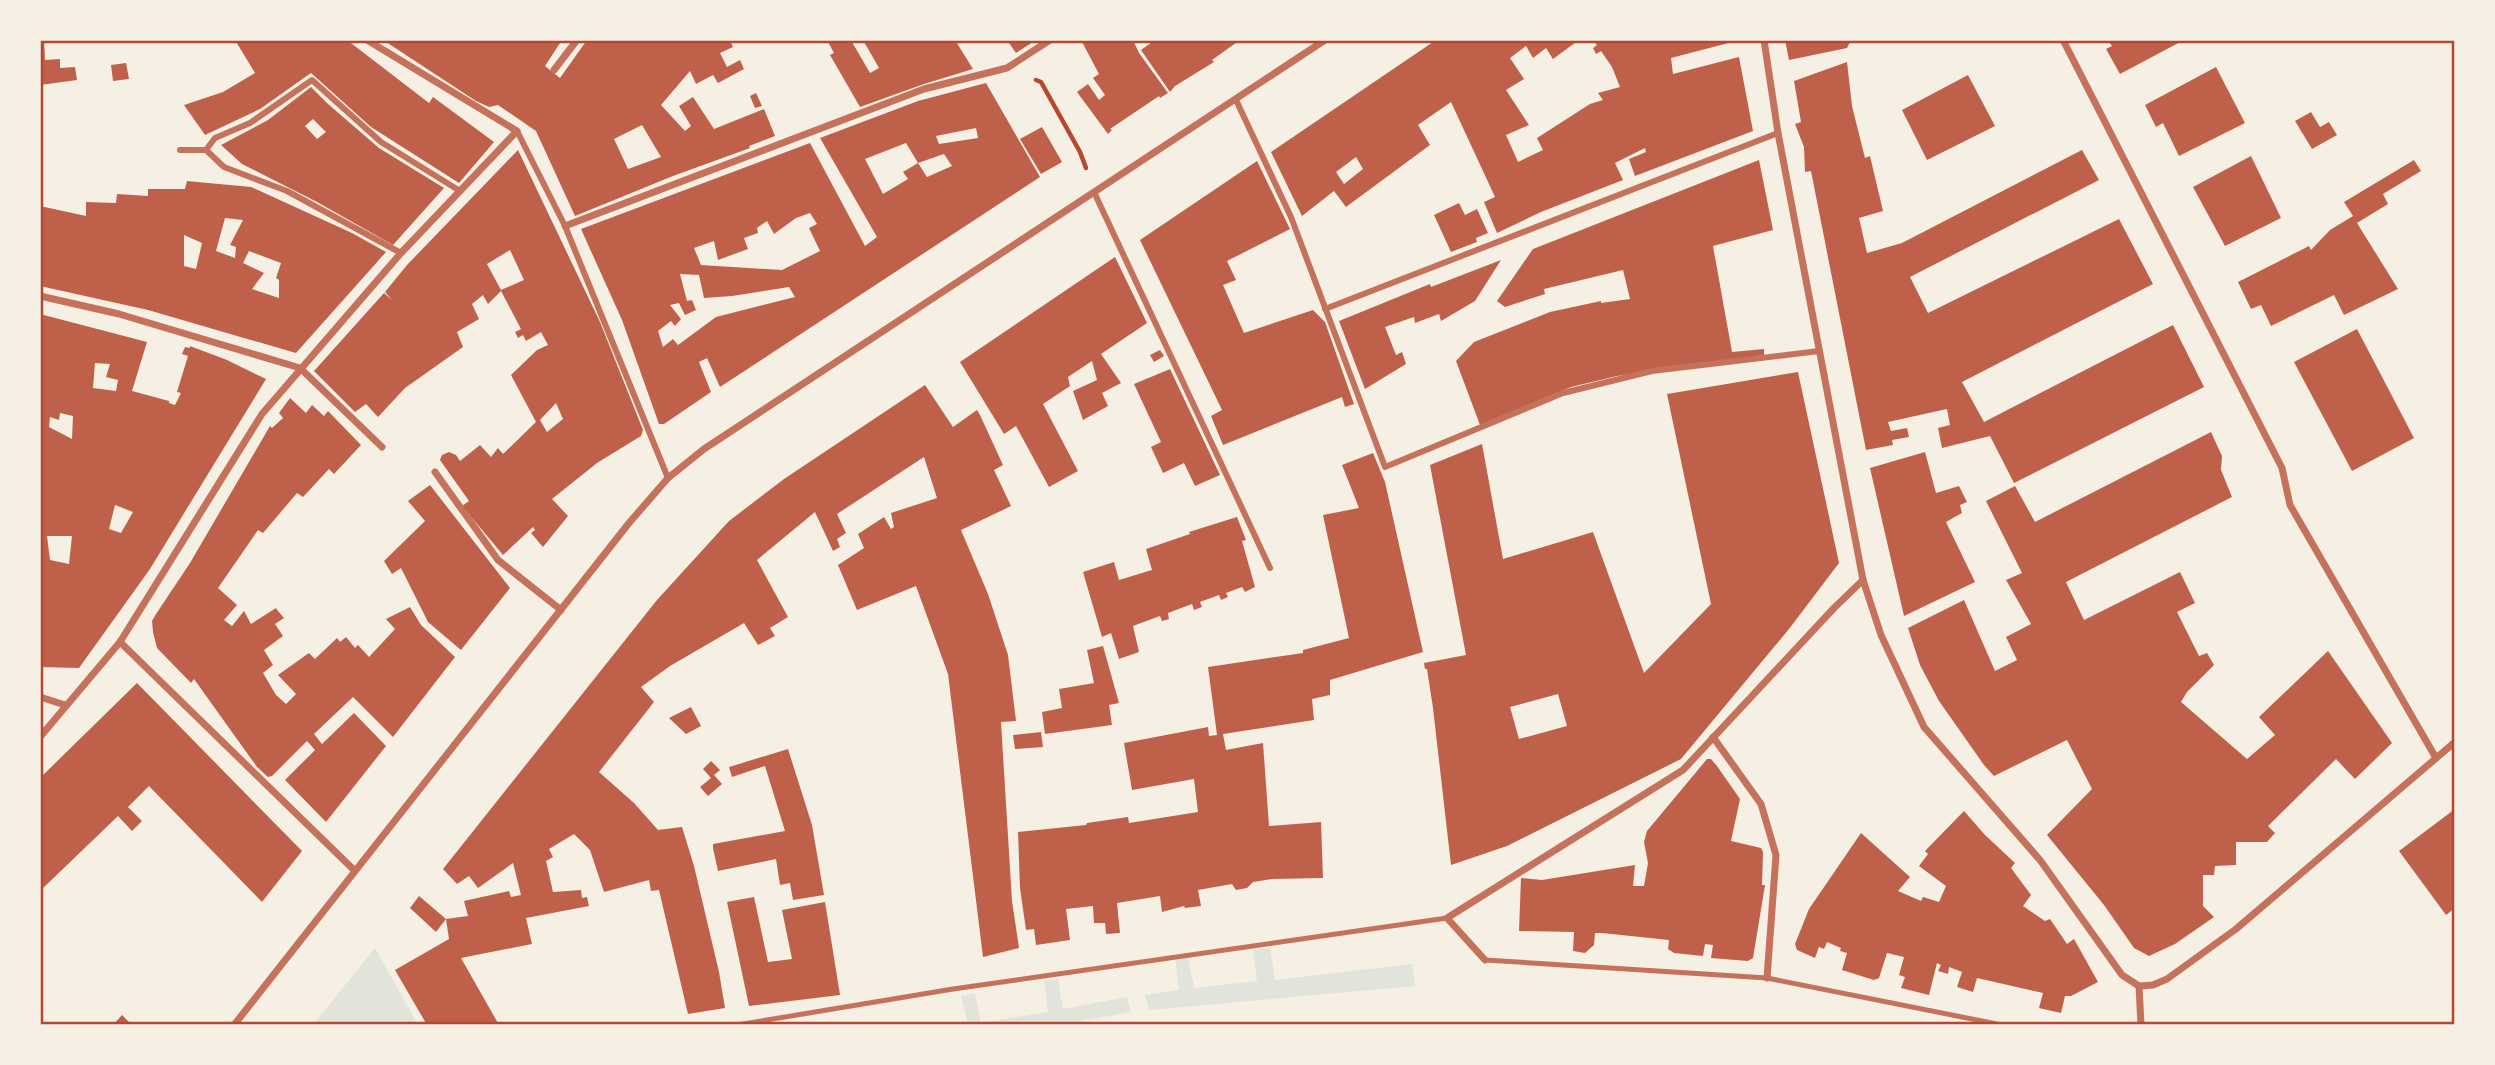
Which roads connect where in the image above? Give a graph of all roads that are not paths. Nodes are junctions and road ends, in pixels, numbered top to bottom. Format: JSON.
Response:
{"nodes":[{"id":1,"x":367,"y":40,"type":"edge"},
{"id":2,"x":577,"y":40,"type":"edge"},
{"id":3,"x":1050,"y":40,"type":"edge"},
{"id":4,"x":1325,"y":40,"type":"edge"},
{"id":5,"x":1764,"y":40,"type":"edge"},
{"id":6,"x":2063,"y":40,"type":"edge"},
{"id":7,"x":554,"y":70,"type":"dead end"},
{"id":8,"x":1236,"y":100,"type":"junction"},
{"id":9,"x":517,"y":131,"type":"junction"},
{"id":10,"x":1778,"y":133,"type":"junction"},
{"id":11,"x":180,"y":150,"type":"dead end"},
{"id":12,"x":206,"y":150,"type":"junction"},
{"id":13,"x":460,"y":191,"type":"junction"},
{"id":14,"x":1094,"y":192,"type":"junction"},
{"id":15,"x":565,"y":226,"type":"junction"},
{"id":16,"x":401,"y":253,"type":"junction"},
{"id":17,"x":40,"y":296,"type":"edge"},
{"id":18,"x":1325,"y":309,"type":"junction"},
{"id":19,"x":1819,"y":351,"type":"junction"},
{"id":20,"x":300,"y":368,"type":"junction"},
{"id":21,"x":382,"y":447,"type":"dead end"},
{"id":22,"x":435,"y":472,"type":"dead end"},
{"id":23,"x":667,"y":478,"type":"junction"},
{"id":24,"x":1270,"y":568,"type":"dead end"},
{"id":25,"x":1863,"y":580,"type":"junction"},
{"id":26,"x":561,"y":610,"type":"junction"},
{"id":27,"x":120,"y":642,"type":"junction"},
{"id":28,"x":40,"y":697,"type":"edge"},
{"id":29,"x":65,"y":705,"type":"junction"},
{"id":30,"x":40,"y":737,"type":"edge"},
{"id":31,"x":1713,"y":737,"type":"junction"},
{"id":32,"x":2455,"y":742,"type":"edge"},
{"id":33,"x":2436,"y":758,"type":"junction"},
{"id":34,"x":354,"y":870,"type":"junction"},
{"id":35,"x":1447,"y":918,"type":"junction"},
{"id":36,"x":1485,"y":961,"type":"joint"},
{"id":37,"x":1767,"y":978,"type":"junction"},
{"id":38,"x":2139,"y":986,"type":"junction"},
{"id":39,"x":234,"y":1025,"type":"edge"},
{"id":40,"x":737,"y":1025,"type":"edge"},
{"id":41,"x":2002,"y":1025,"type":"edge"},
{"id":42,"x":2141,"y":1025,"type":"edge"}],
"edges":[{"from":1,"to":9,"type":"street"},
{"from":2,"to":7,"type":"street"},
{"from":3,"to":15,"type":"street"},
{"from":4,"to":8,"type":"street"},
{"from":5,"to":10,"type":"street"},
{"from":6,"to":33,"type":"street"},
{"from":8,"to":14,"type":"street"},
{"from":8,"to":18,"type":"street"},
{"from":9,"to":13,"type":"street"},
{"from":9,"to":15,"type":"street"},
{"from":10,"to":18,"type":"street"},
{"from":10,"to":19,"type":"street"},
{"from":11,"to":12,"type":"street"},
{"from":12,"to":13,"type":"street"},
{"from":12,"to":16,"type":"street"},
{"from":13,"to":16,"type":"street"},
{"from":14,"to":23,"type":"street"},
{"from":14,"to":24,"type":"street"},
{"from":15,"to":23,"type":"street"},
{"from":16,"to":20,"type":"street"},
{"from":17,"to":20,"type":"street"},
{"from":18,"to":19,"type":"street"},
{"from":19,"to":25,"type":"street"},
{"from":20,"to":21,"type":"street"},
{"from":20,"to":27,"type":"street"},
{"from":22,"to":26,"type":"street"},
{"from":23,"to":26,"type":"street"},
{"from":25,"to":31,"type":"street"},
{"from":25,"to":38,"type":"street"},
{"from":26,"to":34,"type":"street"},
{"from":27,"to":29,"type":"street"},
{"from":27,"to":34,"type":"street"},
{"from":28,"to":29,"type":"street"},
{"from":29,"to":30,"type":"street"},
{"from":31,"to":35,"type":"street"},
{"from":31,"to":37,"type":"street"},
{"from":32,"to":33,"type":"street"},
{"from":33,"to":38,"type":"street"},
{"from":34,"to":39,"type":"street"},
{"from":35,"to":36,"type":"street"},
{"from":35,"to":40,"type":"lane"},
{"from":36,"to":37,"type":"lane"},
{"from":37,"to":41,"type":"lane"},
{"from":38,"to":42,"type":"street"}]}
